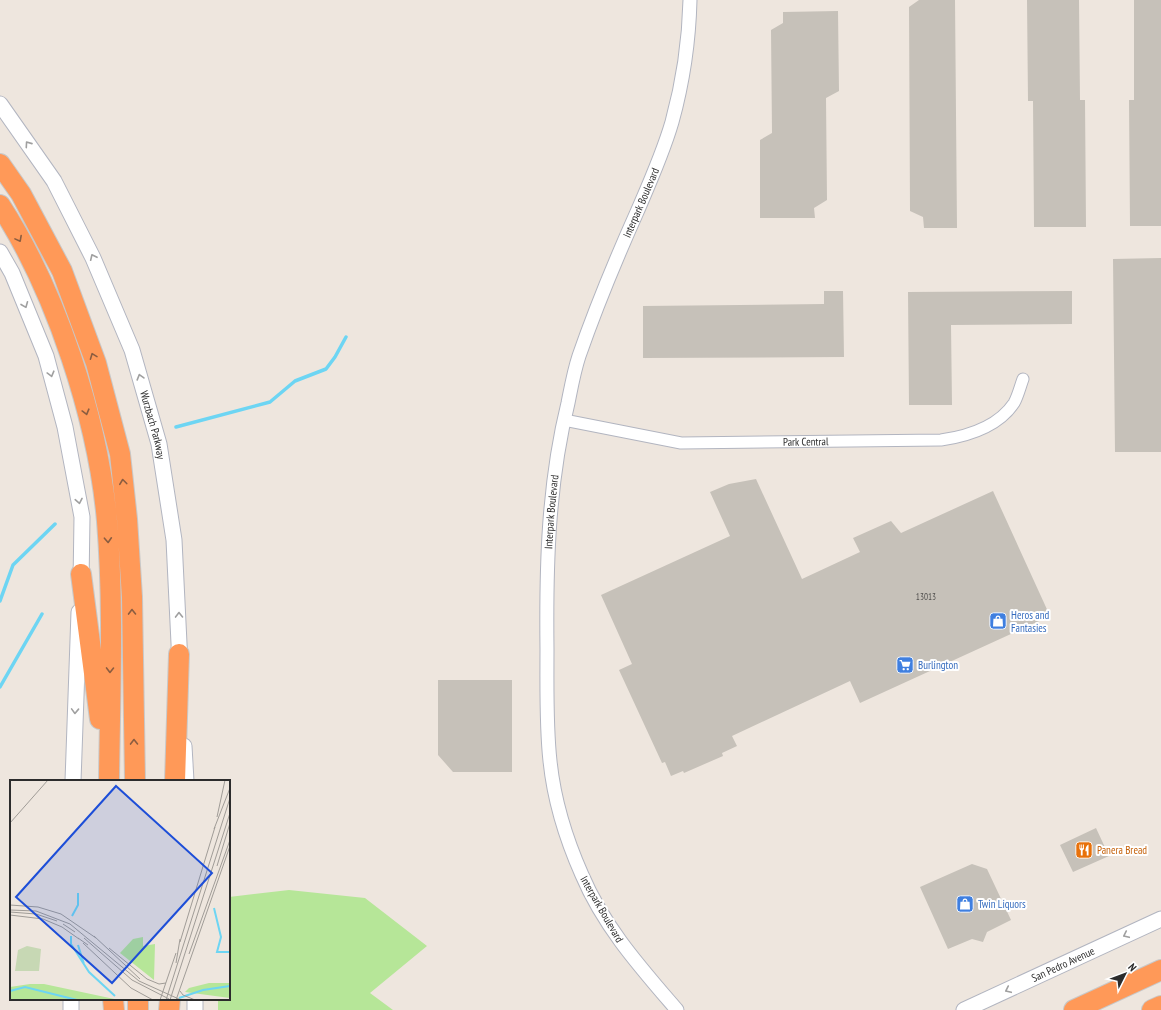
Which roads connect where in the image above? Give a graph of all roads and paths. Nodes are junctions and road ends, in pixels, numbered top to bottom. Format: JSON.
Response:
{"nodes":[{"id":1,"x":690,"y":0,"type":"edge"},
{"id":2,"x":0,"y":104,"type":"edge"},
{"id":3,"x":0,"y":164,"type":"edge"},
{"id":4,"x":0,"y":205,"type":"edge"},
{"id":5,"x":0,"y":252,"type":"edge"},
{"id":6,"x":1023,"y":379,"type":"dead end"},
{"id":7,"x":564,"y":420,"type":"junction"},
{"id":8,"x":82,"y":574,"type":"junction"},
{"id":9,"x":179,"y":654,"type":"junction"},
{"id":10,"x":73,"y":780,"type":"edge"},
{"id":11,"x":108,"y":780,"type":"edge"},
{"id":12,"x":108,"y":780,"type":"edge"},
{"id":13,"x":135,"y":780,"type":"edge"},
{"id":14,"x":175,"y":780,"type":"edge"},
{"id":15,"x":186,"y":780,"type":"edge"},
{"id":16,"x":1161,"y":918,"type":"edge"},
{"id":17,"x":1161,"y":970,"type":"edge"},
{"id":18,"x":113,"y":1000,"type":"edge"},
{"id":19,"x":170,"y":1000,"type":"edge"},
{"id":20,"x":1161,"y":1006,"type":"edge"},
{"id":21,"x":114,"y":1010,"type":"edge"},
{"id":22,"x":169,"y":1010,"type":"edge"},
{"id":23,"x":677,"y":1010,"type":"edge"},
{"id":24,"x":964,"y":1010,"type":"edge"},
{"id":25,"x":1074,"y":1010,"type":"edge"},
{"id":26,"x":1152,"y":1010,"type":"edge"}],
"edges":[{"from":1,"to":7,"type":"street","name":"Interpark Boulevard"},
{"from":9,"to":2,"type":"main road","name":"Wurzbach Parkway","one_way":true},
{"from":13,"to":3,"type":"highway","one_way":true},
{"from":4,"to":11,"type":"highway","one_way":true},
{"from":5,"to":8,"type":"main road","one_way":true},
{"from":6,"to":7,"type":"street","name":"Park Central"},
{"from":7,"to":23,"type":"street","name":"Interpark Boulevard"},
{"from":8,"to":10,"type":"main road","one_way":true},
{"from":8,"to":12,"type":"highway"},
{"from":9,"to":14,"type":"highway"},
{"from":9,"to":15,"type":"main road","name":"Wurzbach Parkway"},
{"from":16,"to":24,"type":"main road","name":"San Pedro Avenue","one_way":true},
{"from":17,"to":25,"type":"highway"},
{"from":18,"to":21,"type":"highway"},
{"from":19,"to":22,"type":"highway"},
{"from":20,"to":26,"type":"highway"}]}
